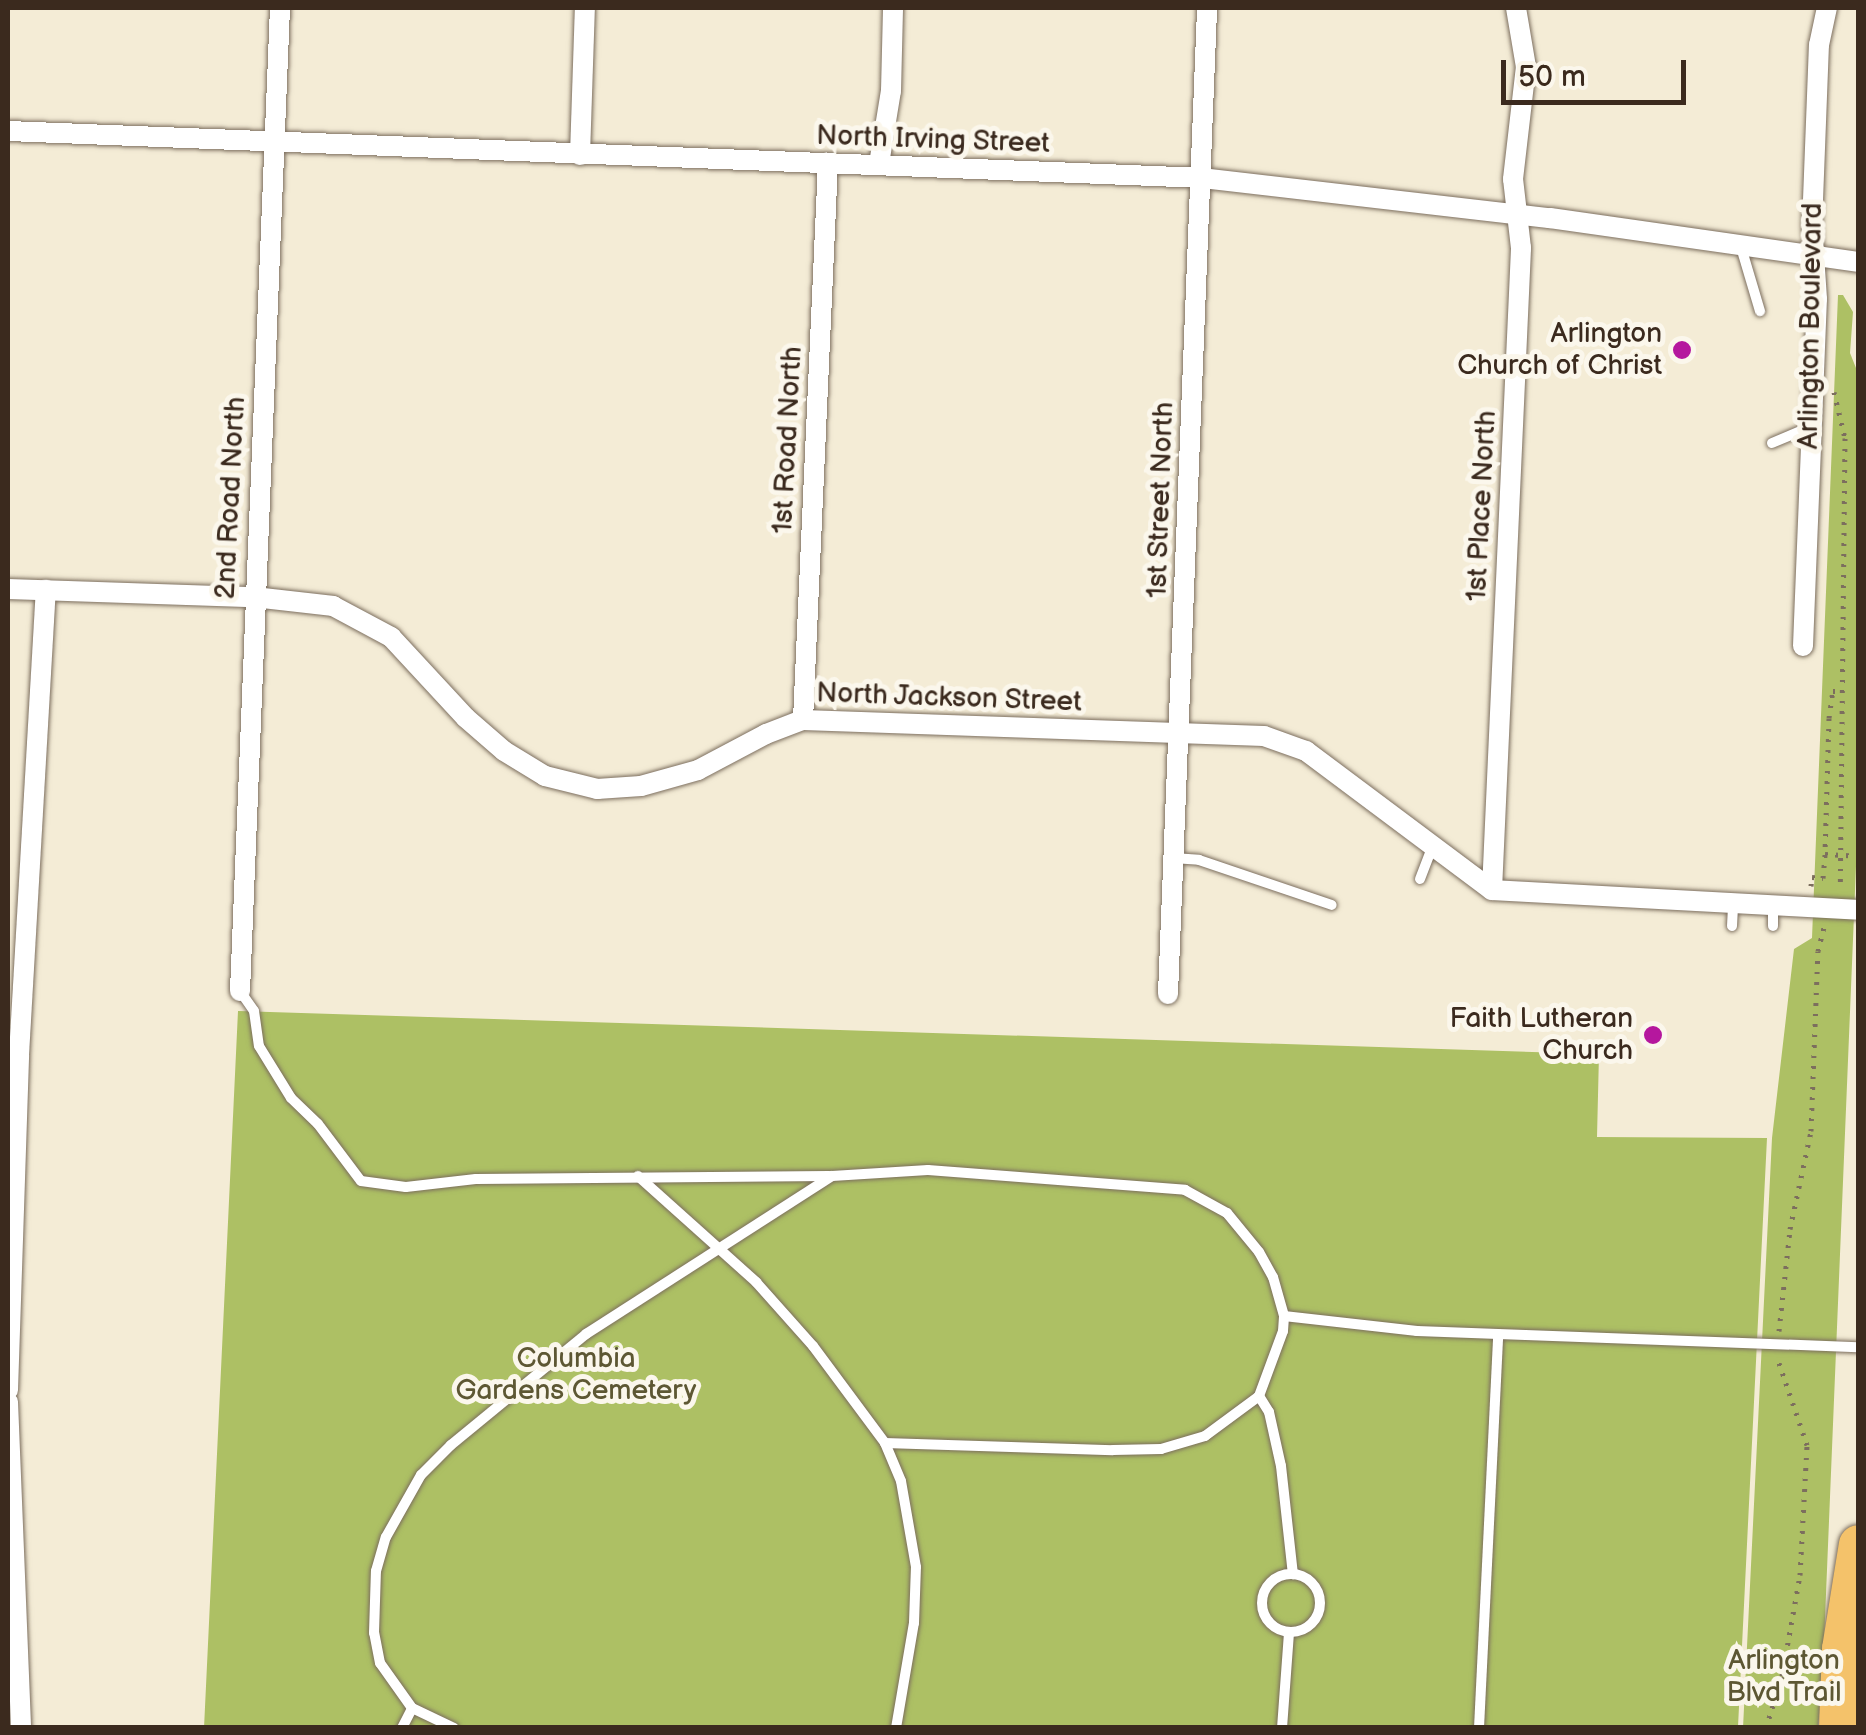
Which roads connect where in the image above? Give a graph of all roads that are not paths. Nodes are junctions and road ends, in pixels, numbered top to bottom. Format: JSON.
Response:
{"nodes":[{"id":1,"x":280,"y":8,"type":"edge"},
{"id":2,"x":585,"y":8,"type":"edge"},
{"id":3,"x":893,"y":8,"type":"edge"},
{"id":4,"x":1206,"y":8,"type":"edge"},
{"id":5,"x":1516,"y":8,"type":"edge"},
{"id":6,"x":1827,"y":8,"type":"edge"},
{"id":7,"x":8,"y":131,"type":"edge"},
{"id":8,"x":274,"y":143,"type":"junction"},
{"id":9,"x":580,"y":155,"type":"junction"},
{"id":10,"x":828,"y":163,"type":"junction"},
{"id":11,"x":879,"y":164,"type":"junction"},
{"id":12,"x":1202,"y":178,"type":"junction"},
{"id":13,"x":1519,"y":215,"type":"junction"},
{"id":14,"x":1741,"y":248,"type":"junction"},
{"id":15,"x":1814,"y":257,"type":"junction"},
{"id":16,"x":1854,"y":262,"type":"edge"},
{"id":17,"x":1760,"y":311,"type":"dead end"},
{"id":18,"x":1810,"y":427,"type":"junction"},
{"id":19,"x":1772,"y":443,"type":"dead end"},
{"id":20,"x":8,"y":590,"type":"edge"},
{"id":21,"x":46,"y":590,"type":"junction"},
{"id":22,"x":254,"y":597,"type":"junction"},
{"id":23,"x":1803,"y":646,"type":"dead end"},
{"id":24,"x":802,"y":720,"type":"junction"},
{"id":25,"x":1179,"y":734,"type":"junction"},
{"id":26,"x":1433,"y":846,"type":"junction"},
{"id":27,"x":1174,"y":858,"type":"junction"},
{"id":28,"x":1420,"y":879,"type":"dead end"},
{"id":29,"x":1492,"y":890,"type":"junction"},
{"id":30,"x":1332,"y":905,"type":"dead end"},
{"id":31,"x":1858,"y":910,"type":"edge"},
{"id":32,"x":240,"y":992,"type":"joint"},
{"id":33,"x":1168,"y":994,"type":"dead end"},
{"id":34,"x":13,"y":1054,"type":"edge"},
{"id":35,"x":638,"y":1176,"type":"junction"},
{"id":36,"x":832,"y":1176,"type":"junction"},
{"id":37,"x":715,"y":1250,"type":"junction"},
{"id":38,"x":1284,"y":1316,"type":"junction"},
{"id":39,"x":1498,"y":1334,"type":"junction"},
{"id":40,"x":1858,"y":1347,"type":"edge"},
{"id":41,"x":8,"y":1390,"type":"edge"},
{"id":42,"x":1259,"y":1396,"type":"junction"},
{"id":43,"x":8,"y":1402,"type":"edge"},
{"id":44,"x":885,"y":1444,"type":"junction"},
{"id":45,"x":1858,"y":1544,"type":"edge"},
{"id":46,"x":1293,"y":1574,"type":"junction"},
{"id":47,"x":1289,"y":1632,"type":"junction"},
{"id":48,"x":412,"y":1708,"type":"junction"},
{"id":49,"x":21,"y":1728,"type":"edge"},
{"id":50,"x":402,"y":1728,"type":"edge"},
{"id":51,"x":454,"y":1728,"type":"edge"},
{"id":52,"x":896,"y":1728,"type":"edge"},
{"id":53,"x":1282,"y":1728,"type":"edge"},
{"id":54,"x":1479,"y":1728,"type":"edge"},
{"id":55,"x":1838,"y":1728,"type":"edge"}],
"edges":[{"from":1,"to":8,"type":"street","name":"2nd Road North"},
{"from":2,"to":9,"type":"street"},
{"from":3,"to":11,"type":"street"},
{"from":4,"to":12,"type":"street","name":"1st Street North"},
{"from":5,"to":13,"type":"street","name":"1st Place North"},
{"from":6,"to":15,"type":"street","name":"Arlington Boulevard"},
{"from":7,"to":8,"type":"street","name":"North Irving Street"},
{"from":8,"to":9,"type":"street","name":"North Irving Street"},
{"from":8,"to":22,"type":"street","name":"2nd Road North"},
{"from":9,"to":10,"type":"street","name":"North Irving Street"},
{"from":10,"to":11,"type":"street","name":"North Irving Street"},
{"from":10,"to":24,"type":"street","name":"1st Road North"},
{"from":11,"to":12,"type":"street","name":"North Irving Street"},
{"from":12,"to":13,"type":"street","name":"North Irving Street"},
{"from":12,"to":25,"type":"street","name":"1st Street North"},
{"from":13,"to":14,"type":"street","name":"North Irving Street"},
{"from":13,"to":29,"type":"street","name":"1st Place North"},
{"from":14,"to":15,"type":"street","name":"North Irving Street"},
{"from":14,"to":17,"type":"lane"},
{"from":15,"to":16,"type":"street","name":"North Irving Street"},
{"from":15,"to":18,"type":"street","name":"Arlington Boulevard"},
{"from":18,"to":19,"type":"lane"},
{"from":18,"to":23,"type":"street","name":"Arlington Boulevard"},
{"from":20,"to":21,"type":"street","name":"North Jackson Street"},
{"from":21,"to":22,"type":"street","name":"North Jackson Street"},
{"from":21,"to":34,"type":"street"},
{"from":22,"to":24,"type":"street","name":"North Jackson Street"},
{"from":22,"to":32,"type":"street","name":"2nd Road North"},
{"from":24,"to":25,"type":"street","name":"North Jackson Street"},
{"from":25,"to":26,"type":"street","name":"North Jackson Street"},
{"from":25,"to":27,"type":"street","name":"1st Street North"},
{"from":26,"to":28,"type":"lane"},
{"from":26,"to":29,"type":"street","name":"North Jackson Street"},
{"from":27,"to":30,"type":"lane"},
{"from":27,"to":33,"type":"street","name":"1st Street North"},
{"from":29,"to":31,"type":"street"},
{"from":32,"to":35,"type":"lane"},
{"from":34,"to":41,"type":"street"},
{"from":35,"to":36,"type":"lane"},
{"from":35,"to":37,"type":"lane"},
{"from":36,"to":37,"type":"lane"},
{"from":36,"to":38,"type":"lane"},
{"from":37,"to":44,"type":"lane"},
{"from":37,"to":48,"type":"lane"},
{"from":38,"to":39,"type":"lane"},
{"from":38,"to":42,"type":"lane"},
{"from":39,"to":40,"type":"lane"},
{"from":39,"to":54,"type":"lane"},
{"from":42,"to":44,"type":"lane"},
{"from":42,"to":46,"type":"lane"},
{"from":43,"to":49,"type":"street"},
{"from":44,"to":52,"type":"lane"},
{"from":45,"to":55,"type":"highway"},
{"from":46,"to":47,"type":"lane"},
{"from":46,"to":47,"type":"lane"},
{"from":47,"to":53,"type":"lane"},
{"from":48,"to":50,"type":"lane"},
{"from":48,"to":51,"type":"lane"}]}
